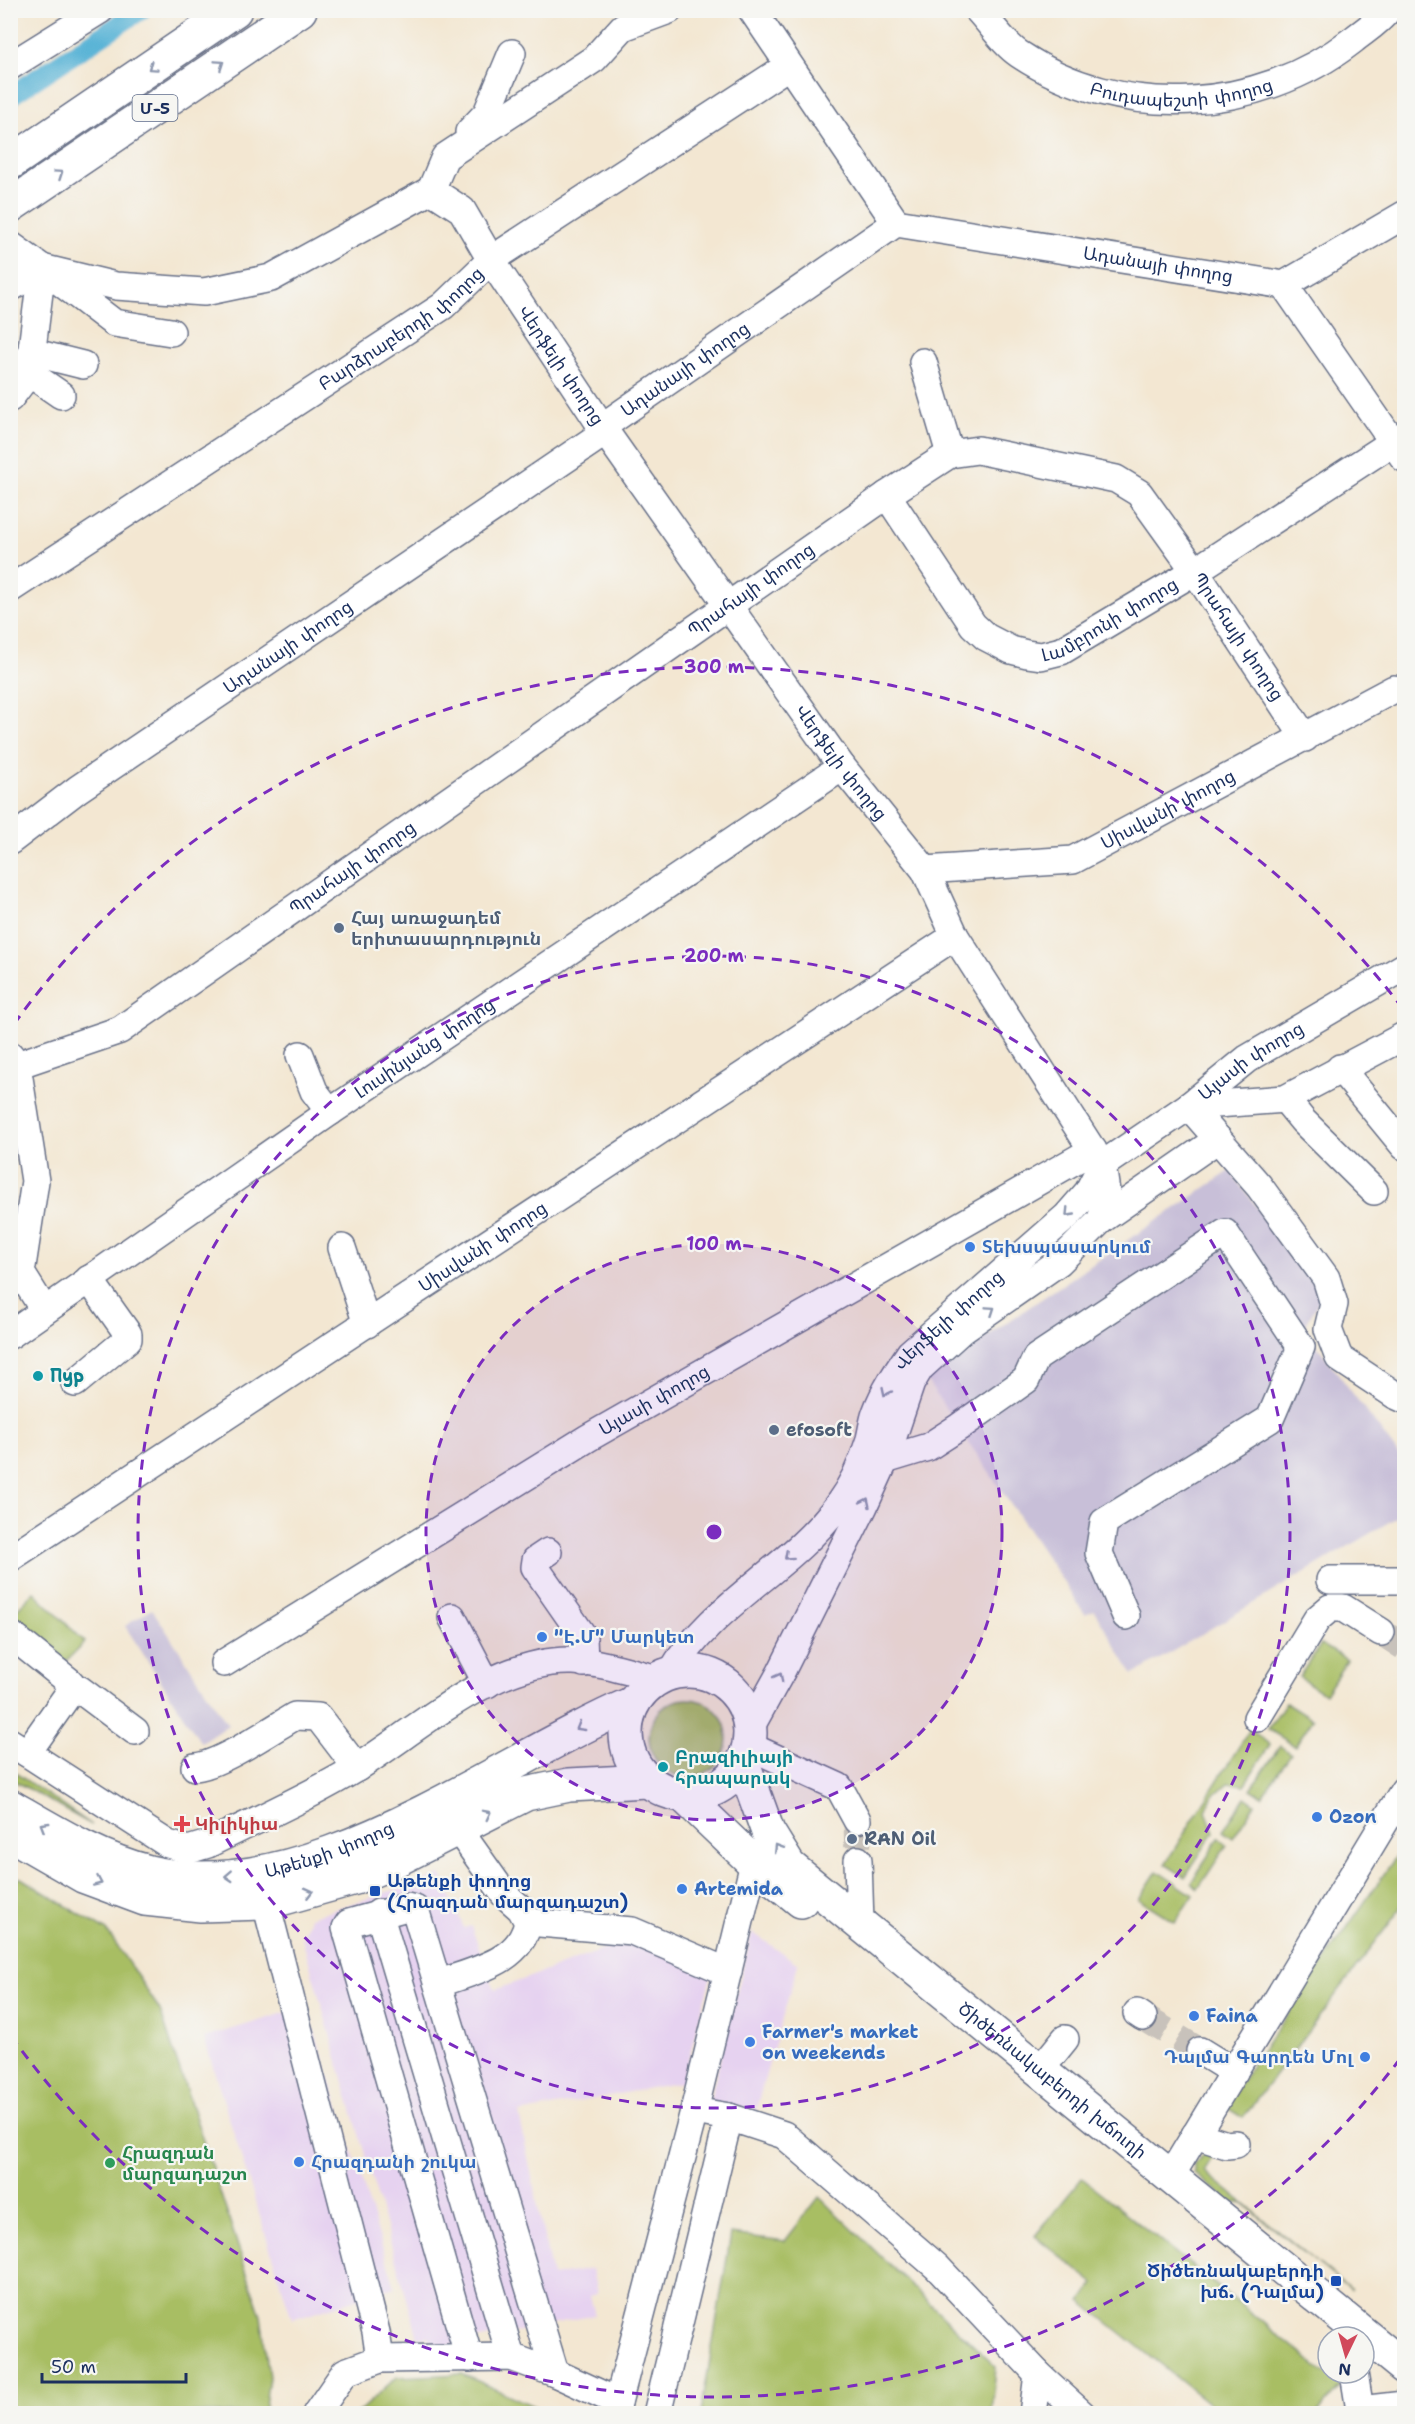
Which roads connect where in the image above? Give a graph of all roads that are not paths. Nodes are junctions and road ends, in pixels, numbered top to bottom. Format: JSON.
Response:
{"nodes":[{"id":1,"x":100,"y":10,"type":"edge"},
{"id":2,"x":235,"y":10,"type":"edge"},
{"id":3,"x":300,"y":10,"type":"edge"},
{"id":4,"x":669,"y":10,"type":"edge"},
{"id":5,"x":752,"y":10,"type":"edge"},
{"id":6,"x":978,"y":10,"type":"edge"},
{"id":7,"x":1388,"y":10,"type":"edge"},
{"id":8,"x":512,"y":53,"type":"dead end"},
{"id":9,"x":10,"y":66,"type":"edge"},
{"id":10,"x":788,"y":66,"type":"junction"},
{"id":11,"x":445,"y":157,"type":"junction"},
{"id":12,"x":10,"y":163,"type":"edge"},
{"id":13,"x":431,"y":190,"type":"junction"},
{"id":14,"x":10,"y":206,"type":"edge"},
{"id":15,"x":1404,"y":215,"type":"edge"},
{"id":16,"x":896,"y":223,"type":"junction"},
{"id":17,"x":10,"y":245,"type":"edge"},
{"id":18,"x":491,"y":260,"type":"junction"},
{"id":19,"x":42,"y":268,"type":"junction"},
{"id":20,"x":1284,"y":285,"type":"junction"},
{"id":21,"x":10,"y":288,"type":"edge"},
{"id":22,"x":171,"y":332,"type":"dead end"},
{"id":23,"x":923,"y":362,"type":"dead end"},
{"id":24,"x":30,"y":363,"type":"junction"},
{"id":25,"x":82,"y":365,"type":"dead end"},
{"id":26,"x":61,"y":396,"type":"dead end"},
{"id":27,"x":10,"y":398,"type":"edge"},
{"id":28,"x":602,"y":427,"type":"junction"},
{"id":29,"x":1401,"y":445,"type":"edge"},
{"id":30,"x":950,"y":454,"type":"junction"},
{"id":31,"x":887,"y":495,"type":"junction"},
{"id":32,"x":1195,"y":571,"type":"junction"},
{"id":33,"x":10,"y":590,"type":"edge"},
{"id":34,"x":728,"y":606,"type":"junction"},
{"id":35,"x":1395,"y":689,"type":"dead end"},
{"id":36,"x":1305,"y":738,"type":"junction"},
{"id":37,"x":842,"y":767,"type":"junction"},
{"id":38,"x":10,"y":841,"type":"edge"},
{"id":39,"x":926,"y":870,"type":"junction"},
{"id":40,"x":955,"y":936,"type":"junction"},
{"id":41,"x":1404,"y":967,"type":"edge"},
{"id":42,"x":1404,"y":1036,"type":"edge"},
{"id":43,"x":300,"y":1055,"type":"dead end"},
{"id":44,"x":14,"y":1060,"type":"edge"},
{"id":45,"x":1340,"y":1068,"type":"junction"},
{"id":46,"x":1285,"y":1099,"type":"junction"},
{"id":47,"x":1190,"y":1106,"type":"junction"},
{"id":48,"x":330,"y":1112,"type":"junction"},
{"id":49,"x":1218,"y":1139,"type":"junction"},
{"id":50,"x":1404,"y":1146,"type":"edge"},
{"id":51,"x":1098,"y":1158,"type":"junction"},
{"id":52,"x":1374,"y":1191,"type":"dead end"},
{"id":53,"x":1109,"y":1214,"type":"junction"},
{"id":54,"x":342,"y":1248,"type":"dead end"},
{"id":55,"x":89,"y":1279,"type":"junction"},
{"id":56,"x":44,"y":1310,"type":"junction"},
{"id":57,"x":368,"y":1324,"type":"junction"},
{"id":58,"x":10,"y":1335,"type":"edge"},
{"id":59,"x":75,"y":1383,"type":"dead end"},
{"id":60,"x":1404,"y":1399,"type":"edge"},
{"id":61,"x":885,"y":1460,"type":"junction"},
{"id":62,"x":548,"y":1552,"type":"dead end"},
{"id":63,"x":10,"y":1558,"type":"edge"},
{"id":64,"x":1330,"y":1580,"type":"dead end"},
{"id":65,"x":1404,"y":1580,"type":"edge"},
{"id":66,"x":1126,"y":1616,"type":"dead end"},
{"id":67,"x":452,"y":1617,"type":"dead end"},
{"id":68,"x":1381,"y":1632,"type":"tunnel mouth"},
{"id":69,"x":10,"y":1634,"type":"edge"},
{"id":70,"x":224,"y":1663,"type":"dead end"},
{"id":71,"x":584,"y":1663,"type":"junction"},
{"id":72,"x":664,"y":1676,"type":"junction"},
{"id":73,"x":487,"y":1684,"type":"junction"},
{"id":74,"x":72,"y":1689,"type":"junction"},
{"id":75,"x":633,"y":1703,"type":"junction"},
{"id":76,"x":1257,"y":1718,"type":"dead end"},
{"id":77,"x":135,"y":1731,"type":"dead end"},
{"id":78,"x":748,"y":1746,"type":"junction"},
{"id":79,"x":19,"y":1747,"type":"edge"},
{"id":80,"x":195,"y":1767,"type":"dead end"},
{"id":81,"x":357,"y":1768,"type":"junction"},
{"id":82,"x":647,"y":1781,"type":"junction"},
{"id":83,"x":1404,"y":1790,"type":"edge"},
{"id":84,"x":684,"y":1796,"type":"junction"},
{"id":85,"x":10,"y":1806,"type":"edge"},
{"id":86,"x":857,"y":1820,"type":"tunnel mouth"},
{"id":87,"x":458,"y":1829,"type":"junction"},
{"id":88,"x":10,"y":1834,"type":"edge"},
{"id":89,"x":858,"y":1860,"type":"tunnel mouth"},
{"id":90,"x":754,"y":1863,"type":"junction"},
{"id":91,"x":266,"y":1903,"type":"junction"},
{"id":92,"x":379,"y":1913,"type":"junction"},
{"id":93,"x":528,"y":1922,"type":"junction"},
{"id":94,"x":860,"y":1924,"type":"junction"},
{"id":95,"x":728,"y":1972,"type":"junction"},
{"id":96,"x":438,"y":1984,"type":"junction"},
{"id":97,"x":1065,"y":2039,"type":"dead end"},
{"id":98,"x":1200,"y":2051,"type":"tunnel mouth"},
{"id":99,"x":1040,"y":2070,"type":"junction"},
{"id":100,"x":1234,"y":2072,"type":"junction"},
{"id":101,"x":694,"y":2111,"type":"junction"},
{"id":102,"x":729,"y":2116,"type":"junction"},
{"id":103,"x":1195,"y":2135,"type":"junction"},
{"id":104,"x":1230,"y":2149,"type":"dead end"},
{"id":105,"x":1170,"y":2177,"type":"junction"},
{"id":106,"x":1324,"y":2325,"type":"edge"},
{"id":107,"x":512,"y":2357,"type":"junction"},
{"id":108,"x":469,"y":2358,"type":"junction"},
{"id":109,"x":380,"y":2359,"type":"junction"},
{"id":110,"x":1376,"y":2367,"type":"edge"},
{"id":111,"x":1404,"y":2367,"type":"edge"},
{"id":112,"x":555,"y":2373,"type":"junction"},
{"id":113,"x":1038,"y":2374,"type":"junction"},
{"id":114,"x":1355,"y":2385,"type":"edge"},
{"id":115,"x":1404,"y":2390,"type":"edge"},
{"id":116,"x":1404,"y":2405,"type":"edge"},
{"id":117,"x":616,"y":2408,"type":"edge"},
{"id":118,"x":1358,"y":2411,"type":"edge"},
{"id":119,"x":316,"y":2414,"type":"edge"},
{"id":120,"x":657,"y":2414,"type":"edge"},
{"id":121,"x":1033,"y":2414,"type":"edge"},
{"id":122,"x":1082,"y":2414,"type":"edge"}],
"edges":[{"from":1,"to":9,"type":"street"},
{"from":2,"to":12,"type":"main road","number":"Մ-5","one_way":true},
{"from":14,"to":3,"type":"main road","number":"Մ-5","one_way":true},
{"from":4,"to":11,"type":"street"},
{"from":5,"to":10,"type":"street"},
{"from":6,"to":7,"type":"street","name":"Բուդապեշտի փողոց"},
{"from":8,"to":11,"type":"street"},
{"from":10,"to":16,"type":"street"},
{"from":10,"to":18,"type":"street","name":"Բարձրաբերդի փողոց"},
{"from":11,"to":13,"type":"street"},
{"from":13,"to":18,"type":"street","name":"Վերֆելի փողոց"},
{"from":13,"to":19,"type":"street"},
{"from":15,"to":20,"type":"street"},
{"from":16,"to":20,"type":"street","name":"Ադանայի փողոց"},
{"from":16,"to":28,"type":"street","name":"Ադանայի փողոց"},
{"from":17,"to":19,"type":"street"},
{"from":18,"to":28,"type":"street","name":"Վերֆելի փողոց"},
{"from":18,"to":33,"type":"street","name":"Բարձրաբերդի փողոց"},
{"from":19,"to":21,"type":"street"},
{"from":19,"to":22,"type":"street"},
{"from":19,"to":24,"type":"street"},
{"from":20,"to":29,"type":"street"},
{"from":23,"to":30,"type":"street"},
{"from":24,"to":25,"type":"street"},
{"from":24,"to":26,"type":"street"},
{"from":24,"to":27,"type":"street"},
{"from":28,"to":34,"type":"street","name":"Վերֆելի փողոց"},
{"from":28,"to":38,"type":"street","name":"Ադանայի փողոց"},
{"from":29,"to":32,"type":"street","name":"Լամբրոնի փողոց"},
{"from":30,"to":31,"type":"street","name":"Պրահայի փողոց"},
{"from":30,"to":32,"type":"street","name":"Պրահայի փողոց"},
{"from":31,"to":32,"type":"street","name":"Լամբրոնի փողոց"},
{"from":31,"to":34,"type":"street","name":"Պրահայի փողոց"},
{"from":32,"to":36,"type":"street","name":"Պրահայի փողոց"},
{"from":34,"to":37,"type":"street","name":"Վերֆելի փողոց"},
{"from":34,"to":44,"type":"street","name":"Պրահայի փողոց"},
{"from":35,"to":36,"type":"street","name":"Սիսվանի փողոց"},
{"from":36,"to":39,"type":"street","name":"Սիսվանի փողոց"},
{"from":37,"to":39,"type":"street","name":"Վերֆելի փողոց"},
{"from":37,"to":48,"type":"street","name":"Լուսինյանց փողոց"},
{"from":39,"to":40,"type":"street","name":"Վերֆելի փողոց"},
{"from":40,"to":51,"type":"street","name":"Վերֆելի փողոց"},
{"from":40,"to":57,"type":"street","name":"Սիսվանի փողոց"},
{"from":41,"to":47,"type":"street","name":"Այասի փողոց"},
{"from":42,"to":45,"type":"street"},
{"from":43,"to":48,"type":"street"},
{"from":44,"to":56,"type":"street"},
{"from":45,"to":46,"type":"street"},
{"from":45,"to":50,"type":"street"},
{"from":46,"to":47,"type":"street"},
{"from":46,"to":52,"type":"street"},
{"from":47,"to":49,"type":"street"},
{"from":47,"to":51,"type":"street","name":"Այասի փողոց"},
{"from":48,"to":55,"type":"street","name":"Լուսինյանց փողոց"},
{"from":49,"to":53,"type":"street"},
{"from":49,"to":60,"type":"street"},
{"from":51,"to":53,"type":"street"},
{"from":51,"to":70,"type":"street","name":"Այասի փողոց"},
{"from":51,"to":72,"type":"street","name":"Վերֆելի փողոց","one_way":true},
{"from":61,"to":53,"type":"street","one_way":true},
{"from":54,"to":57,"type":"street"},
{"from":55,"to":56,"type":"street","name":"Լուսինյանց փողոց"},
{"from":55,"to":59,"type":"street"},
{"from":56,"to":58,"type":"street","name":"Լուսինյանց փողոց"},
{"from":57,"to":63,"type":"street","name":"Սիսվանի փողոց"},
{"from":61,"to":66,"type":"street"},
{"from":78,"to":61,"type":"street","one_way":true},
{"from":62,"to":71,"type":"street"},
{"from":64,"to":65,"type":"street"},
{"from":67,"to":73,"type":"street"},
{"from":68,"to":76,"type":"street"},
{"from":69,"to":74,"type":"street"},
{"from":71,"to":72,"type":"street"},
{"from":71,"to":73,"type":"street"},
{"from":72,"to":75,"type":"main road"},
{"from":72,"to":78,"type":"main road"},
{"from":73,"to":81,"type":"street"},
{"from":74,"to":77,"type":"street"},
{"from":74,"to":79,"type":"street"},
{"from":75,"to":82,"type":"main road"},
{"from":75,"to":85,"type":"main road","name":"Աթենքի փողոց","one_way":true},
{"from":78,"to":84,"type":"main road"},
{"from":78,"to":86,"type":"street"},
{"from":94,"to":78,"type":"main road","name":"Ծիծեռնակաբերդի խճուղի","one_way":true},
{"from":79,"to":81,"type":"street"},
{"from":80,"to":81,"type":"street"},
{"from":82,"to":84,"type":"main road"},
{"from":87,"to":82,"type":"main road","name":"Աթենքի փողոց","one_way":true},
{"from":83,"to":100,"type":"street"},
{"from":84,"to":90,"type":"main road","name":"Ծիծեռնակաբերդի խճուղի"},
{"from":91,"to":87,"type":"main road","name":"Աթենքի փողոց","one_way":true},
{"from":87,"to":93,"type":"street"},
{"from":88,"to":91,"type":"main road","name":"Աթենքի փողոց","one_way":true},
{"from":89,"to":94,"type":"street"},
{"from":90,"to":95,"type":"street"},
{"from":90,"to":106,"type":"main road","name":"Ծիծեռնակաբերդի խճուղի"},
{"from":91,"to":109,"type":"street"},
{"from":92,"to":96,"type":"street"},
{"from":92,"to":107,"type":"street"},
{"from":92,"to":108,"type":"street"},
{"from":93,"to":95,"type":"street"},
{"from":93,"to":96,"type":"street"},
{"from":94,"to":99,"type":"main road","name":"Ծիծեռնակաբերդի խճուղի"},
{"from":95,"to":101,"type":"street"},
{"from":96,"to":112,"type":"street"},
{"from":97,"to":99,"type":"street"},
{"from":98,"to":100,"type":"street"},
{"from":99,"to":105,"type":"main road","name":"Ծիծեռնակաբերդի խճուղի"},
{"from":100,"to":103,"type":"street"},
{"from":101,"to":102,"type":"street"},
{"from":101,"to":117,"type":"street"},
{"from":102,"to":113,"type":"street"},
{"from":102,"to":120,"type":"street"},
{"from":103,"to":104,"type":"street"},
{"from":103,"to":105,"type":"street"},
{"from":105,"to":111,"type":"main road","name":"Ծիծեռնակաբերդի խճուղի"},
{"from":107,"to":108,"type":"street"},
{"from":107,"to":112,"type":"street"},
{"from":108,"to":109,"type":"street"},
{"from":109,"to":119,"type":"street"},
{"from":110,"to":115,"type":"main road"},
{"from":112,"to":117,"type":"street"},
{"from":113,"to":121,"type":"street"},
{"from":113,"to":122,"type":"street"},
{"from":114,"to":118,"type":"street"},
{"from":116,"to":118,"type":"street"}]}
